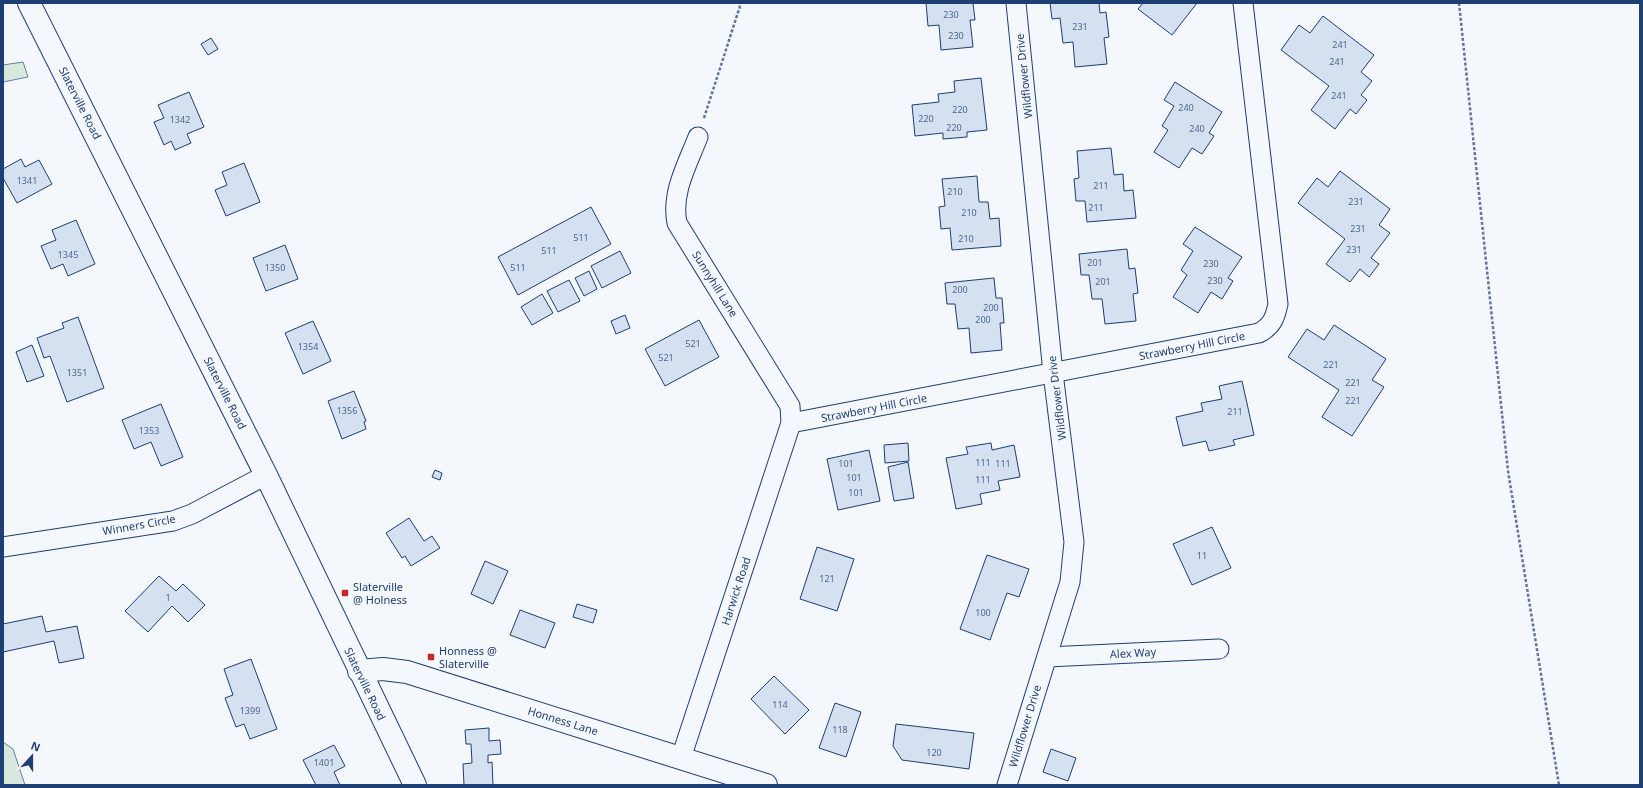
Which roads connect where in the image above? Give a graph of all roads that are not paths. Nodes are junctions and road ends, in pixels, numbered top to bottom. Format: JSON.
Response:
{"nodes":[{"id":1,"x":29,"y":3,"type":"edge"},
{"id":2,"x":1016,"y":3,"type":"edge"},
{"id":3,"x":1243,"y":3,"type":"edge"},
{"id":4,"x":698,"y":138,"type":"road end"},
{"id":5,"x":1053,"y":373,"type":"junction"},
{"id":6,"x":791,"y":424,"type":"junction"},
{"id":7,"x":266,"y":475,"type":"junction"},
{"id":8,"x":3,"y":547,"type":"edge"},
{"id":9,"x":1219,"y":649,"type":"dead end"},
{"id":10,"x":1047,"y":657,"type":"junction"},
{"id":11,"x":359,"y":671,"type":"junction"},
{"id":12,"x":681,"y":758,"type":"junction"},
{"id":13,"x":415,"y":785,"type":"edge"},
{"id":14,"x":766,"y":785,"type":"edge"},
{"id":15,"x":1007,"y":785,"type":"edge"}],
"edges":[{"from":1,"to":7,"type":"main road","name":"Slaterville Road"},
{"from":2,"to":5,"type":"street","name":"Wildflower Drive"},
{"from":3,"to":5,"type":"street","name":"Strawberry Hill Circle"},
{"from":4,"to":6,"type":"street","name":"Sunnyhill Lane"},
{"from":5,"to":6,"type":"street","name":"Strawberry Hill Circle"},
{"from":5,"to":10,"type":"street","name":"Wildflower Drive"},
{"from":6,"to":12,"type":"street","name":"Harwick Road"},
{"from":7,"to":8,"type":"street","name":"Winners Circle"},
{"from":7,"to":11,"type":"main road","name":"Slaterville Road"},
{"from":9,"to":10,"type":"street","name":"Alex Way"},
{"from":10,"to":15,"type":"street","name":"Wildflower Drive"},
{"from":11,"to":12,"type":"main road","name":"Honness Lane"},
{"from":11,"to":13,"type":"main road","name":"Slaterville Road"},
{"from":12,"to":14,"type":"main road","name":"Honness Lane"}]}
